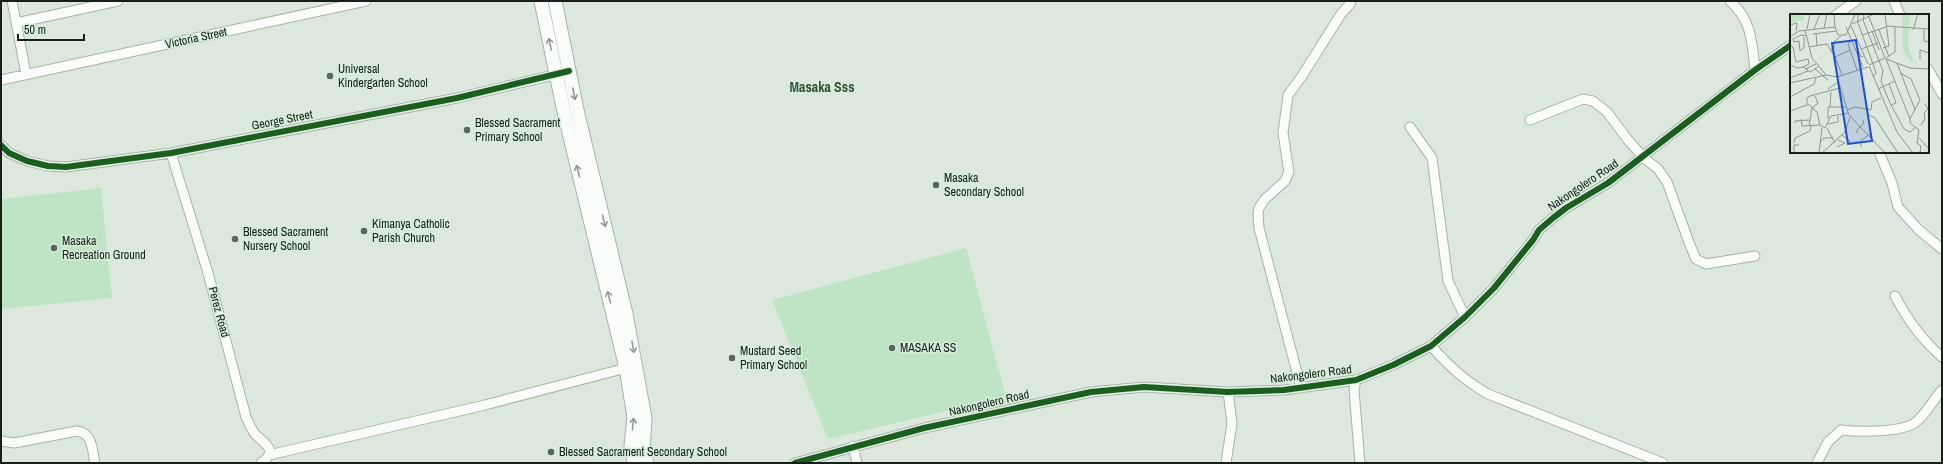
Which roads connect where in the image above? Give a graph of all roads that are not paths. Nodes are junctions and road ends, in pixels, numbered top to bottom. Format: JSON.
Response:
{"nodes":[{"id":1,"x":12,"y":1,"type":"edge"},
{"id":2,"x":118,"y":1,"type":"edge"},
{"id":3,"x":366,"y":1,"type":"edge"},
{"id":4,"x":541,"y":1,"type":"edge"},
{"id":5,"x":555,"y":1,"type":"edge"},
{"id":6,"x":1351,"y":1,"type":"edge"},
{"id":7,"x":1730,"y":1,"type":"edge"},
{"id":8,"x":1856,"y":1,"type":"edge"},
{"id":9,"x":1894,"y":1,"type":"edge"},
{"id":10,"x":1837,"y":14,"type":"edge"},
{"id":11,"x":1900,"y":14,"type":"edge"},
{"id":12,"x":16,"y":23,"type":"junction"},
{"id":13,"x":1790,"y":46,"type":"edge"},
{"id":14,"x":1755,"y":70,"type":"junction"},
{"id":15,"x":1929,"y":71,"type":"edge"},
{"id":16,"x":563,"y":73,"type":"junction"},
{"id":17,"x":26,"y":74,"type":"junction"},
{"id":18,"x":1,"y":80,"type":"edge"},
{"id":19,"x":1942,"y":94,"type":"edge"},
{"id":20,"x":1530,"y":120,"type":"dead end"},
{"id":21,"x":1410,"y":127,"type":"dead end"},
{"id":22,"x":1,"y":146,"type":"edge"},
{"id":23,"x":171,"y":153,"type":"junction"},
{"id":24,"x":1879,"y":153,"type":"edge"},
{"id":25,"x":1643,"y":155,"type":"junction"},
{"id":26,"x":1942,"y":249,"type":"edge"},
{"id":27,"x":1755,"y":256,"type":"dead end"},
{"id":28,"x":1895,"y":296,"type":"dead end"},
{"id":29,"x":1465,"y":317,"type":"junction"},
{"id":30,"x":1431,"y":346,"type":"junction"},
{"id":31,"x":1942,"y":357,"type":"edge"},
{"id":32,"x":626,"y":368,"type":"junction"},
{"id":33,"x":1356,"y":380,"type":"junction"},
{"id":34,"x":1301,"y":388,"type":"junction"},
{"id":35,"x":1942,"y":390,"type":"edge"},
{"id":36,"x":1228,"y":392,"type":"junction"},
{"id":37,"x":1,"y":441,"type":"edge"},
{"id":38,"x":853,"y":446,"type":"junction"},
{"id":39,"x":269,"y":455,"type":"junction"},
{"id":40,"x":95,"y":463,"type":"edge"},
{"id":41,"x":261,"y":463,"type":"edge"},
{"id":42,"x":634,"y":463,"type":"edge"},
{"id":43,"x":647,"y":463,"type":"edge"},
{"id":44,"x":795,"y":463,"type":"edge"},
{"id":45,"x":857,"y":463,"type":"edge"},
{"id":46,"x":1226,"y":463,"type":"edge"},
{"id":47,"x":1360,"y":463,"type":"edge"},
{"id":48,"x":1663,"y":463,"type":"edge"},
{"id":49,"x":1817,"y":463,"type":"edge"}],
"edges":[{"from":1,"to":12,"type":"street"},
{"from":2,"to":12,"type":"street"},
{"from":3,"to":17,"type":"street","name":"Victoria Street"},
{"from":16,"to":4,"type":"street","one_way":true},
{"from":5,"to":16,"type":"street"},
{"from":6,"to":34,"type":"street"},
{"from":7,"to":14,"type":"street"},
{"from":8,"to":10,"type":"street"},
{"from":9,"to":11,"type":"street"},
{"from":12,"to":17,"type":"street"},
{"from":13,"to":14,"type":"street","name":"Nakongolero Road"},
{"from":14,"to":25,"type":"street","name":"Nakongolero Road"},
{"from":15,"to":19,"type":"street"},
{"from":16,"to":23,"type":"street","name":"George Street"},
{"from":32,"to":16,"type":"street","one_way":true},
{"from":16,"to":43,"type":"street","one_way":true},
{"from":17,"to":18,"type":"street","name":"Victoria Street"},
{"from":20,"to":25,"type":"street"},
{"from":21,"to":29,"type":"street"},
{"from":22,"to":23,"type":"street","name":"George Street"},
{"from":23,"to":39,"type":"street","name":"Perez Road"},
{"from":24,"to":26,"type":"street"},
{"from":25,"to":27,"type":"street"},
{"from":25,"to":29,"type":"street","name":"Nakongolero Road"},
{"from":28,"to":31,"type":"street"},
{"from":29,"to":30,"type":"street","name":"Nakongolero Road"},
{"from":30,"to":33,"type":"street","name":"Nakongolero Road"},
{"from":30,"to":48,"type":"street"},
{"from":32,"to":39,"type":"street"},
{"from":42,"to":32,"type":"street","one_way":true},
{"from":33,"to":34,"type":"street","name":"Nakongolero Road"},
{"from":33,"to":47,"type":"street"},
{"from":34,"to":36,"type":"street","name":"Nakongolero Road"},
{"from":35,"to":49,"type":"street"},
{"from":36,"to":38,"type":"street","name":"Nakongolero Road"},
{"from":36,"to":46,"type":"street"},
{"from":37,"to":40,"type":"street"},
{"from":38,"to":44,"type":"street","name":"Nakongolero Road"},
{"from":38,"to":45,"type":"street"},
{"from":39,"to":41,"type":"street"}]}
